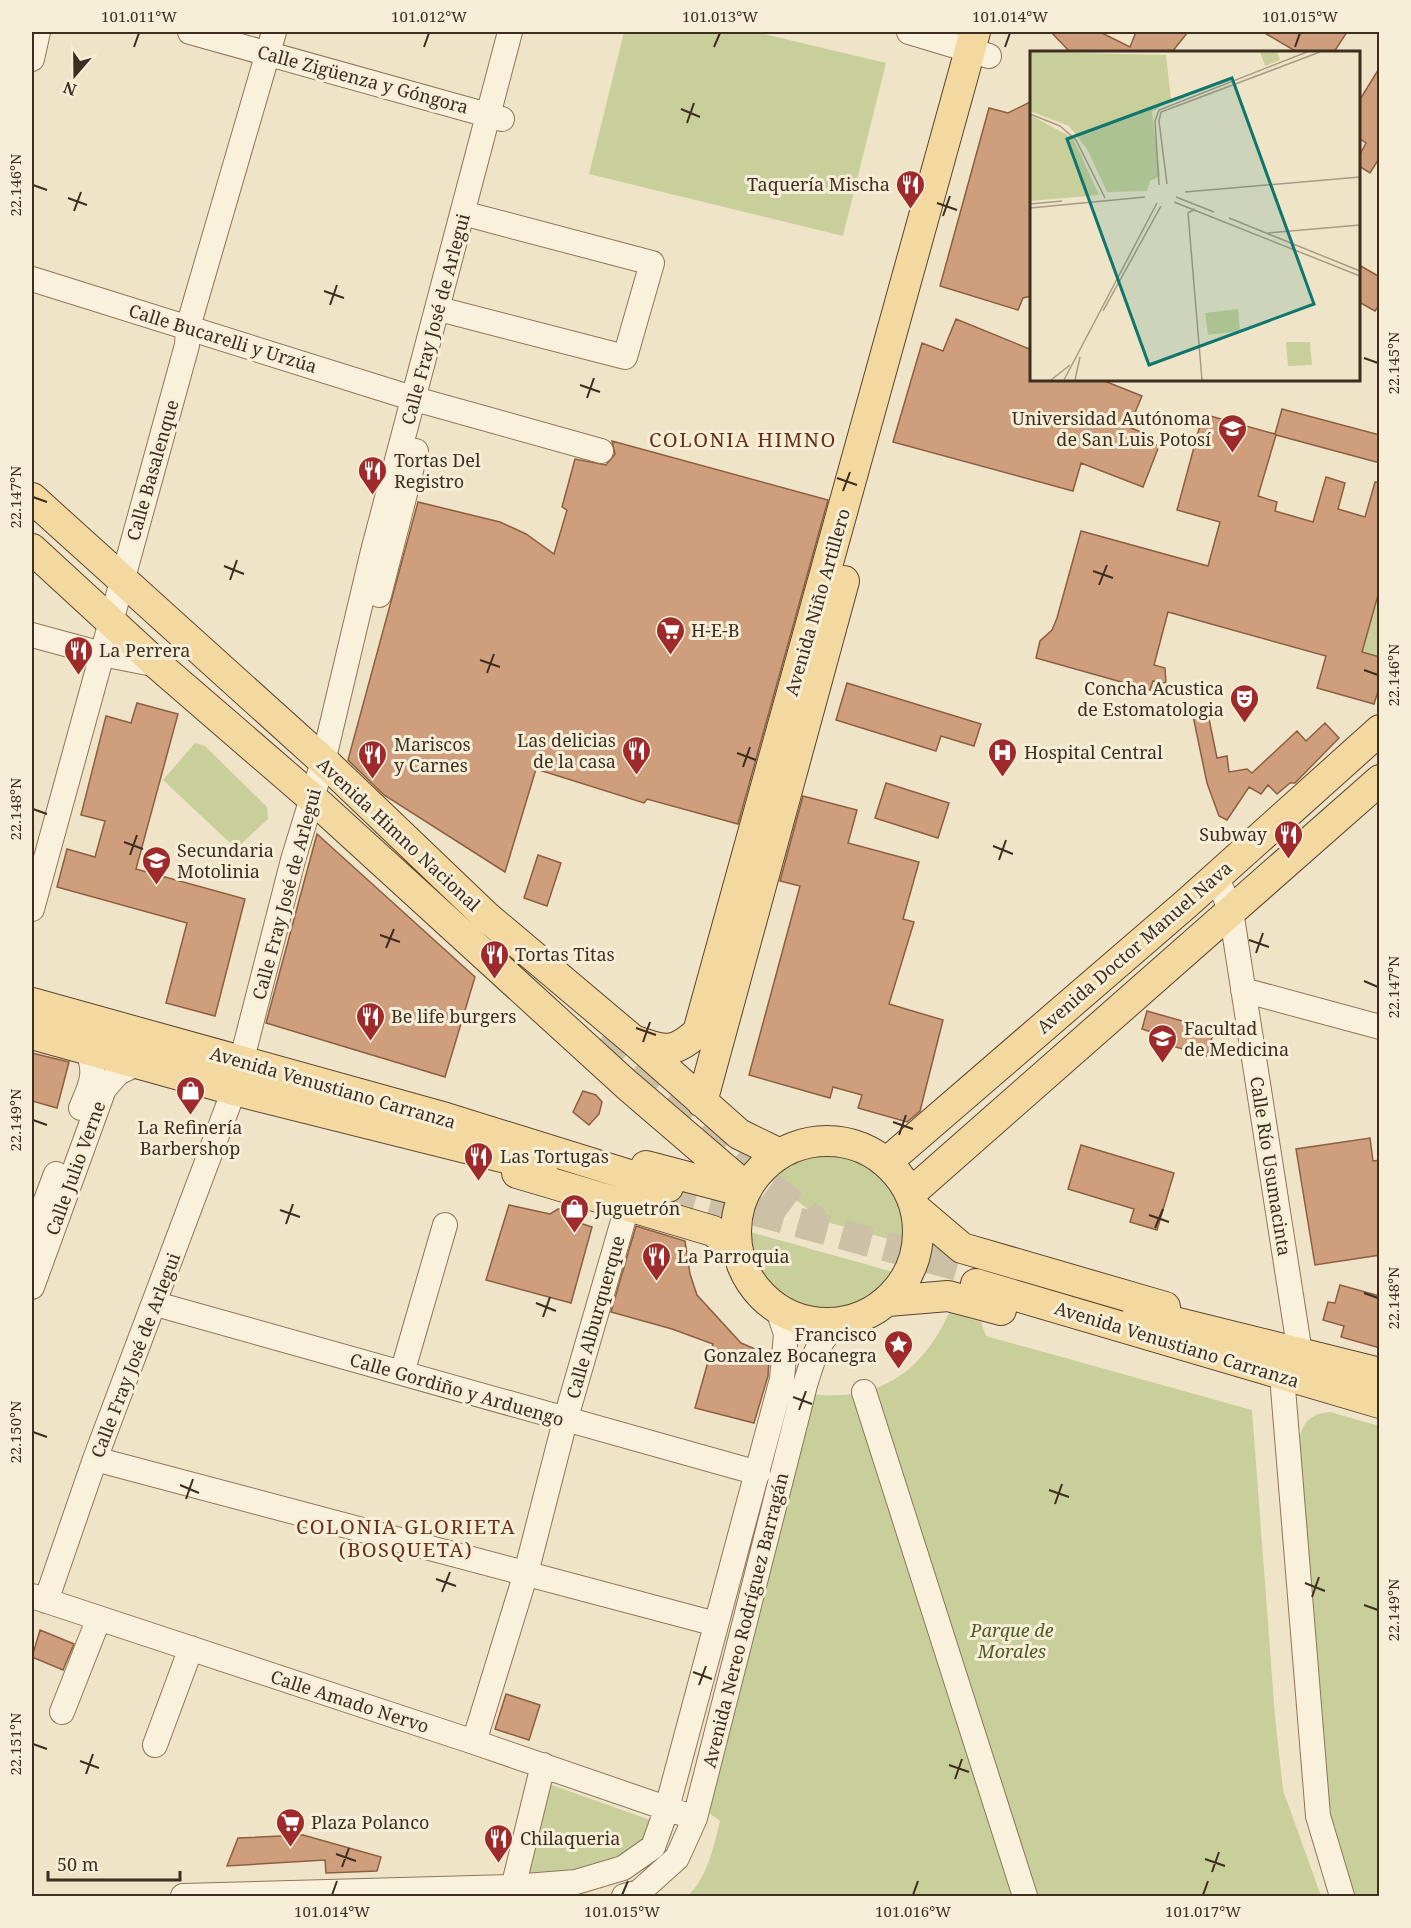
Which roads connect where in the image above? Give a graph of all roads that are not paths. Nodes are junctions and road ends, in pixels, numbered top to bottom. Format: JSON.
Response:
{"nodes":[{"id":1,"x":39,"y":32,"type":"edge"},
{"id":2,"x":190,"y":32,"type":"edge"},
{"id":3,"x":510,"y":32,"type":"edge"},
{"id":4,"x":527,"y":32,"type":"edge"},
{"id":5,"x":909,"y":32,"type":"edge"},
{"id":6,"x":983,"y":42,"type":"edge"},
{"id":7,"x":271,"y":43,"type":"edge"},
{"id":8,"x":32,"y":59,"type":"edge"},
{"id":9,"x":495,"y":116,"type":"junction"},
{"id":10,"x":474,"y":216,"type":"junction"},
{"id":11,"x":32,"y":279,"type":"edge"},
{"id":12,"x":446,"y":311,"type":"junction"},
{"id":13,"x":188,"y":327,"type":"junction"},
{"id":14,"x":422,"y":400,"type":"junction"},
{"id":15,"x":601,"y":451,"type":"dead end"},
{"id":16,"x":32,"y":498,"type":"edge"},
{"id":17,"x":32,"y":549,"type":"edge"},
{"id":18,"x":122,"y":579,"type":"junction"},
{"id":19,"x":111,"y":620,"type":"junction"},
{"id":20,"x":32,"y":635,"type":"edge"},
{"id":21,"x":102,"y":654,"type":"junction"},
{"id":22,"x":812,"y":659,"type":"junction"},
{"id":23,"x":158,"y":665,"type":"junction"},
{"id":24,"x":1380,"y":730,"type":"edge"},
{"id":25,"x":327,"y":764,"type":"junction"},
{"id":26,"x":1380,"y":780,"type":"edge"},
{"id":27,"x":315,"y":801,"type":"junction"},
{"id":28,"x":1216,"y":876,"type":"junction"},
{"id":29,"x":32,"y":909,"type":"edge"},
{"id":30,"x":1231,"y":911,"type":"junction"},
{"id":31,"x":487,"y":918,"type":"junction"},
{"id":32,"x":1243,"y":990,"type":"junction"},
{"id":33,"x":32,"y":1003,"type":"edge"},
{"id":34,"x":1380,"y":1027,"type":"edge"},
{"id":35,"x":32,"y":1034,"type":"edge"},
{"id":36,"x":602,"y":1037,"type":"tunnel mouth"},
{"id":37,"x":633,"y":1040,"type":"junction"},
{"id":38,"x":86,"y":1048,"type":"junction"},
{"id":39,"x":242,"y":1062,"type":"junction"},
{"id":40,"x":138,"y":1063,"type":"junction"},
{"id":41,"x":627,"y":1085,"type":"junction"},
{"id":42,"x":234,"y":1090,"type":"junction"},
{"id":43,"x":702,"y":1102,"type":"junction"},
{"id":44,"x":440,"y":1129,"type":"junction"},
{"id":45,"x":780,"y":1154,"type":"junction"},
{"id":46,"x":628,"y":1162,"type":"junction"},
{"id":47,"x":887,"y":1162,"type":"junction"},
{"id":48,"x":746,"y":1190,"type":"junction"},
{"id":49,"x":666,"y":1192,"type":"tunnel mouth"},
{"id":50,"x":914,"y":1201,"type":"junction"},
{"id":51,"x":628,"y":1204,"type":"junction"},
{"id":52,"x":445,"y":1225,"type":"dead end"},
{"id":53,"x":37,"y":1239,"type":"edge"},
{"id":54,"x":738,"y":1251,"type":"junction"},
{"id":55,"x":978,"y":1278,"type":"tunnel mouth"},
{"id":56,"x":32,"y":1287,"type":"edge"},
{"id":57,"x":888,"y":1302,"type":"junction"},
{"id":58,"x":156,"y":1304,"type":"junction"},
{"id":59,"x":778,"y":1310,"type":"junction"},
{"id":60,"x":839,"y":1323,"type":"junction"},
{"id":61,"x":1231,"y":1349,"type":"junction"},
{"id":62,"x":1291,"y":1364,"type":"junction"},
{"id":63,"x":402,"y":1373,"type":"junction"},
{"id":64,"x":1380,"y":1373,"type":"edge"},
{"id":65,"x":864,"y":1392,"type":"dead end"},
{"id":66,"x":1380,"y":1403,"type":"edge"},
{"id":67,"x":565,"y":1420,"type":"junction"},
{"id":68,"x":95,"y":1459,"type":"junction"},
{"id":69,"x":758,"y":1473,"type":"junction"},
{"id":70,"x":526,"y":1572,"type":"junction"},
{"id":71,"x":39,"y":1599,"type":"edge"},
{"id":72,"x":99,"y":1618,"type":"junction"},
{"id":73,"x":716,"y":1624,"type":"junction"},
{"id":74,"x":190,"y":1648,"type":"junction"},
{"id":75,"x":62,"y":1712,"type":"dead end"},
{"id":76,"x":474,"y":1742,"type":"junction"},
{"id":77,"x":155,"y":1745,"type":"dead end"},
{"id":78,"x":543,"y":1765,"type":"junction"},
{"id":79,"x":667,"y":1808,"type":"junction"},
{"id":80,"x":694,"y":1818,"type":"junction"},
{"id":81,"x":512,"y":1892,"type":"edge"},
{"id":82,"x":183,"y":1896,"type":"edge"},
{"id":83,"x":624,"y":1896,"type":"edge"},
{"id":84,"x":1025,"y":1896,"type":"edge"},
{"id":85,"x":1342,"y":1896,"type":"edge"}],
"edges":[{"from":1,"to":8,"type":"street"},
{"from":2,"to":7,"type":"street","name":"Calle Zigüenza y Góngora"},
{"from":3,"to":9,"type":"street","name":"Calle Fray José de Arlegui"},
{"from":4,"to":9,"type":"street","name":"Calle Fray José de Arlegui"},
{"from":5,"to":6,"type":"street"},
{"from":6,"to":22,"type":"main road","name":"Avenida Niño Artillero"},
{"from":7,"to":9,"type":"street","name":"Calle Zigüenza y Góngora"},
{"from":7,"to":13,"type":"street","name":"Calle Basalenque"},
{"from":9,"to":10,"type":"street","name":"Calle Fray José de Arlegui"},
{"from":9,"to":12,"type":"street","name":"Calle Fray José de Arlegui"},
{"from":10,"to":12,"type":"street","name":"Calle Fray José de Arlegui"},
{"from":10,"to":12,"type":"street"},
{"from":11,"to":13,"type":"street","name":"Calle Bucarelli y Urzúa"},
{"from":12,"to":14,"type":"street","name":"Calle Fray José de Arlegui"},
{"from":13,"to":14,"type":"street","name":"Calle Bucarelli y Urzúa"},
{"from":13,"to":18,"type":"street","name":"Calle Basalenque"},
{"from":14,"to":15,"type":"street","name":"Calle Bucarelli y Urzúa"},
{"from":14,"to":25,"type":"street","name":"Calle Fray José de Arlegui"},
{"from":16,"to":18,"type":"main road","name":"Avenida Himno Nacional"},
{"from":17,"to":19,"type":"main road","name":"Avenida Himno Nacional"},
{"from":18,"to":19,"type":"street","name":"Calle Basalenque"},
{"from":18,"to":25,"type":"main road","name":"Avenida Himno Nacional"},
{"from":19,"to":21,"type":"street","name":"Calle Basalenque"},
{"from":19,"to":23,"type":"main road","name":"Avenida Himno Nacional"},
{"from":20,"to":21,"type":"street"},
{"from":21,"to":23,"type":"street"},
{"from":21,"to":29,"type":"street","name":"Calle Basalenque"},
{"from":22,"to":37,"type":"main road","name":"Avenida Niño Artillero"},
{"from":22,"to":43,"type":"main road","name":"Avenida Niño Artillero"},
{"from":23,"to":27,"type":"main road","name":"Avenida Himno Nacional"},
{"from":24,"to":28,"type":"main road","name":"Avenida Doctor Manuel Nava"},
{"from":25,"to":27,"type":"street","name":"Calle Fray José de Arlegui"},
{"from":25,"to":31,"type":"main road","name":"Avenida Himno Nacional"},
{"from":26,"to":30,"type":"main road","name":"Avenida Doctor Manuel Nava"},
{"from":27,"to":39,"type":"street","name":"Calle Fray José de Arlegui"},
{"from":27,"to":41,"type":"main road","name":"Avenida Himno Nacional"},
{"from":28,"to":30,"type":"street","name":"Calle Río Usumacinta"},
{"from":28,"to":47,"type":"main road","name":"Avenida Doctor Manuel Nava"},
{"from":30,"to":32,"type":"street","name":"Calle Río Usumacinta"},
{"from":30,"to":50,"type":"main road","name":"Avenida Doctor Manuel Nava"},
{"from":31,"to":36,"type":"main road"},
{"from":31,"to":37,"type":"main road","name":"Avenida Himno Nacional"},
{"from":32,"to":34,"type":"street"},
{"from":32,"to":62,"type":"street","name":"Calle Río Usumacinta"},
{"from":33,"to":39,"type":"main road","name":"Avenida Venustiano Carranza"},
{"from":35,"to":38,"type":"main road","name":"Avenida Venustiano Carranza"},
{"from":37,"to":43,"type":"main road","name":"Avenida Himno Nacional"},
{"from":38,"to":40,"type":"main road","name":"Avenida Venustiano Carranza"},
{"from":38,"to":53,"type":"street","name":"Calle Julio Verne"},
{"from":39,"to":42,"type":"street","name":"Calle Fray José de Arlegui"},
{"from":39,"to":44,"type":"main road","name":"Avenida Venustiano Carranza"},
{"from":40,"to":42,"type":"main road","name":"Avenida Venustiano Carranza"},
{"from":40,"to":53,"type":"street","name":"Calle Julio Verne"},
{"from":41,"to":46,"type":"main road"},
{"from":41,"to":48,"type":"main road","name":"Avenida Himno Nacional"},
{"from":42,"to":44,"type":"main road","name":"Avenida Venustiano Carranza"},
{"from":42,"to":58,"type":"street","name":"Calle Fray José de Arlegui"},
{"from":43,"to":45,"type":"main road","name":"Avenida Himno Nacional"},
{"from":44,"to":46,"type":"main road"},
{"from":44,"to":49,"type":"main road","name":"Avenida Venustiano Carranza"},
{"from":44,"to":51,"type":"main road"},
{"from":45,"to":47,"type":"main road"},
{"from":45,"to":48,"type":"main road"},
{"from":46,"to":48,"type":"main road"},
{"from":47,"to":50,"type":"main road"},
{"from":48,"to":54,"type":"main road"},
{"from":50,"to":57,"type":"main road"},
{"from":50,"to":61,"type":"main road"},
{"from":51,"to":54,"type":"main road"},
{"from":51,"to":67,"type":"street","name":"Calle Alburquerque"},
{"from":52,"to":63,"type":"street"},
{"from":53,"to":56,"type":"street","name":"Calle Julio Verne"},
{"from":54,"to":59,"type":"main road"},
{"from":55,"to":61,"type":"main road","name":"Avenida Venustiano Carranza"},
{"from":57,"to":60,"type":"main road"},
{"from":57,"to":61,"type":"main road"},
{"from":58,"to":63,"type":"street","name":"Calle Gordiño y Arduengo"},
{"from":58,"to":68,"type":"street","name":"Calle Fray José de Arlegui"},
{"from":59,"to":60,"type":"main road"},
{"from":59,"to":69,"type":"street","name":"Avenida Nereo Rodríguez Barragán"},
{"from":60,"to":80,"type":"street","name":"Avenida Nereo Rodríguez Barragán"},
{"from":61,"to":62,"type":"main road","name":"Avenida Venustiano Carranza"},
{"from":62,"to":64,"type":"main road","name":"Avenida Venustiano Carranza"},
{"from":62,"to":66,"type":"main road","name":"Avenida Venustiano Carranza"},
{"from":62,"to":85,"type":"street","name":"Calle Río Usumacinta"},
{"from":63,"to":67,"type":"street","name":"Calle Gordiño y Arduengo"},
{"from":65,"to":84,"type":"street"},
{"from":67,"to":69,"type":"street","name":"Calle Gordiño y Arduengo"},
{"from":67,"to":70,"type":"street","name":"Calle Alburquerque"},
{"from":68,"to":70,"type":"street"},
{"from":68,"to":71,"type":"street","name":"Calle Fray José de Arlegui"},
{"from":69,"to":73,"type":"street","name":"Avenida Nereo Rodríguez Barragán"},
{"from":70,"to":73,"type":"street"},
{"from":70,"to":76,"type":"street","name":"Calle Alburquerque"},
{"from":71,"to":72,"type":"street","name":"Calle Amado Nervo"},
{"from":72,"to":74,"type":"street","name":"Calle Amado Nervo"},
{"from":72,"to":75,"type":"street"},
{"from":73,"to":79,"type":"street","name":"Avenida Nereo Rodríguez Barragán"},
{"from":74,"to":76,"type":"street","name":"Calle Amado Nervo"},
{"from":74,"to":77,"type":"street"},
{"from":76,"to":78,"type":"street","name":"Calle Amado Nervo"},
{"from":78,"to":79,"type":"street","name":"Calle Amado Nervo"},
{"from":78,"to":81,"type":"street"},
{"from":79,"to":80,"type":"street","name":"Calle Amado Nervo"},
{"from":79,"to":81,"type":"street","name":"Avenida Nereo Rodríguez Barragán"},
{"from":80,"to":83,"type":"street","name":"Avenida Nereo Rodríguez Barragán"},
{"from":81,"to":82,"type":"street","name":"Avenida Nereo Rodríguez Barragán"}]}
